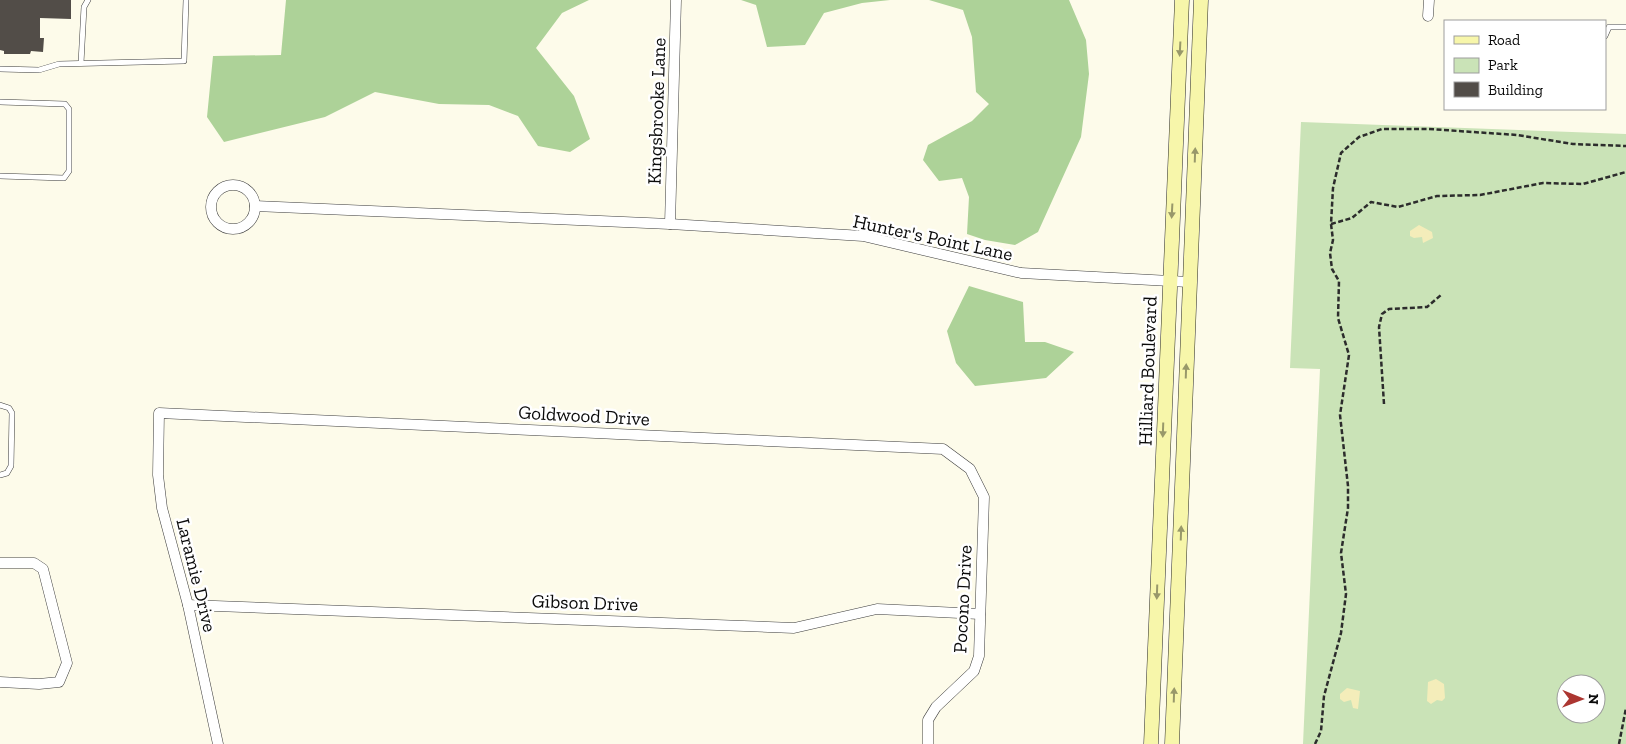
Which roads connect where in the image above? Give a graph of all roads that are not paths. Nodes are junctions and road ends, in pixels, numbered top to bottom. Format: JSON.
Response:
{"nodes":[{"id":1,"x":88,"y":0,"type":"edge"},
{"id":2,"x":186,"y":0,"type":"edge"},
{"id":3,"x":676,"y":0,"type":"edge"},
{"id":4,"x":1182,"y":0,"type":"edge"},
{"id":5,"x":1201,"y":0,"type":"edge"},
{"id":6,"x":1429,"y":0,"type":"edge"},
{"id":7,"x":1428,"y":16,"type":"dead end"},
{"id":8,"x":1626,"y":27,"type":"edge"},
{"id":9,"x":1606,"y":34,"type":"edge"},
{"id":10,"x":81,"y":63,"type":"junction"},
{"id":11,"x":0,"y":69,"type":"edge"},
{"id":12,"x":0,"y":102,"type":"edge"},
{"id":13,"x":0,"y":176,"type":"edge"},
{"id":14,"x":255,"y":206,"type":"junction"},
{"id":15,"x":670,"y":224,"type":"junction"},
{"id":16,"x":1169,"y":282,"type":"junction"},
{"id":17,"x":1190,"y":282,"type":"junction"},
{"id":18,"x":0,"y":405,"type":"edge"},
{"id":19,"x":159,"y":413,"type":"joint"},
{"id":20,"x":0,"y":475,"type":"edge"},
{"id":21,"x":984,"y":497,"type":"joint"},
{"id":22,"x":0,"y":563,"type":"edge"},
{"id":23,"x":188,"y":605,"type":"junction"},
{"id":24,"x":980,"y":614,"type":"junction"},
{"id":25,"x":0,"y":682,"type":"edge"},
{"id":26,"x":218,"y":744,"type":"edge"},
{"id":27,"x":928,"y":744,"type":"edge"},
{"id":28,"x":1151,"y":744,"type":"edge"},
{"id":29,"x":1172,"y":744,"type":"edge"}],
"edges":[{"from":1,"to":10,"type":"lane"},
{"from":2,"to":10,"type":"lane"},
{"from":3,"to":15,"type":"street","name":"Kingsbrooke Lane"},
{"from":4,"to":16,"type":"main road","name":"Hilliard Boulevard","one_way":true},
{"from":17,"to":5,"type":"main road","name":"Hilliard Boulevard","one_way":true},
{"from":6,"to":7,"type":"street"},
{"from":8,"to":9,"type":"lane"},
{"from":10,"to":11,"type":"lane"},
{"from":12,"to":13,"type":"lane"},
{"from":14,"to":14,"type":"street"},
{"from":14,"to":15,"type":"street","name":"Hunter's Point Lane"},
{"from":15,"to":16,"type":"street","name":"Hunter's Point Lane"},
{"from":16,"to":17,"type":"street","name":"Hunter's Point Lane"},
{"from":16,"to":28,"type":"main road","name":"Hilliard Boulevard","one_way":true},
{"from":29,"to":17,"type":"main road","name":"Hilliard Boulevard","one_way":true},
{"from":18,"to":20,"type":"lane"},
{"from":19,"to":21,"type":"street","name":"Goldwood Drive"},
{"from":19,"to":23,"type":"street","name":"Laramie Drive"},
{"from":21,"to":24,"type":"street","name":"Pocono Drive"},
{"from":22,"to":25,"type":"street"},
{"from":23,"to":24,"type":"street","name":"Gibson Drive"},
{"from":23,"to":26,"type":"street","name":"Laramie Drive"},
{"from":24,"to":27,"type":"street","name":"Pocono Drive"}]}
